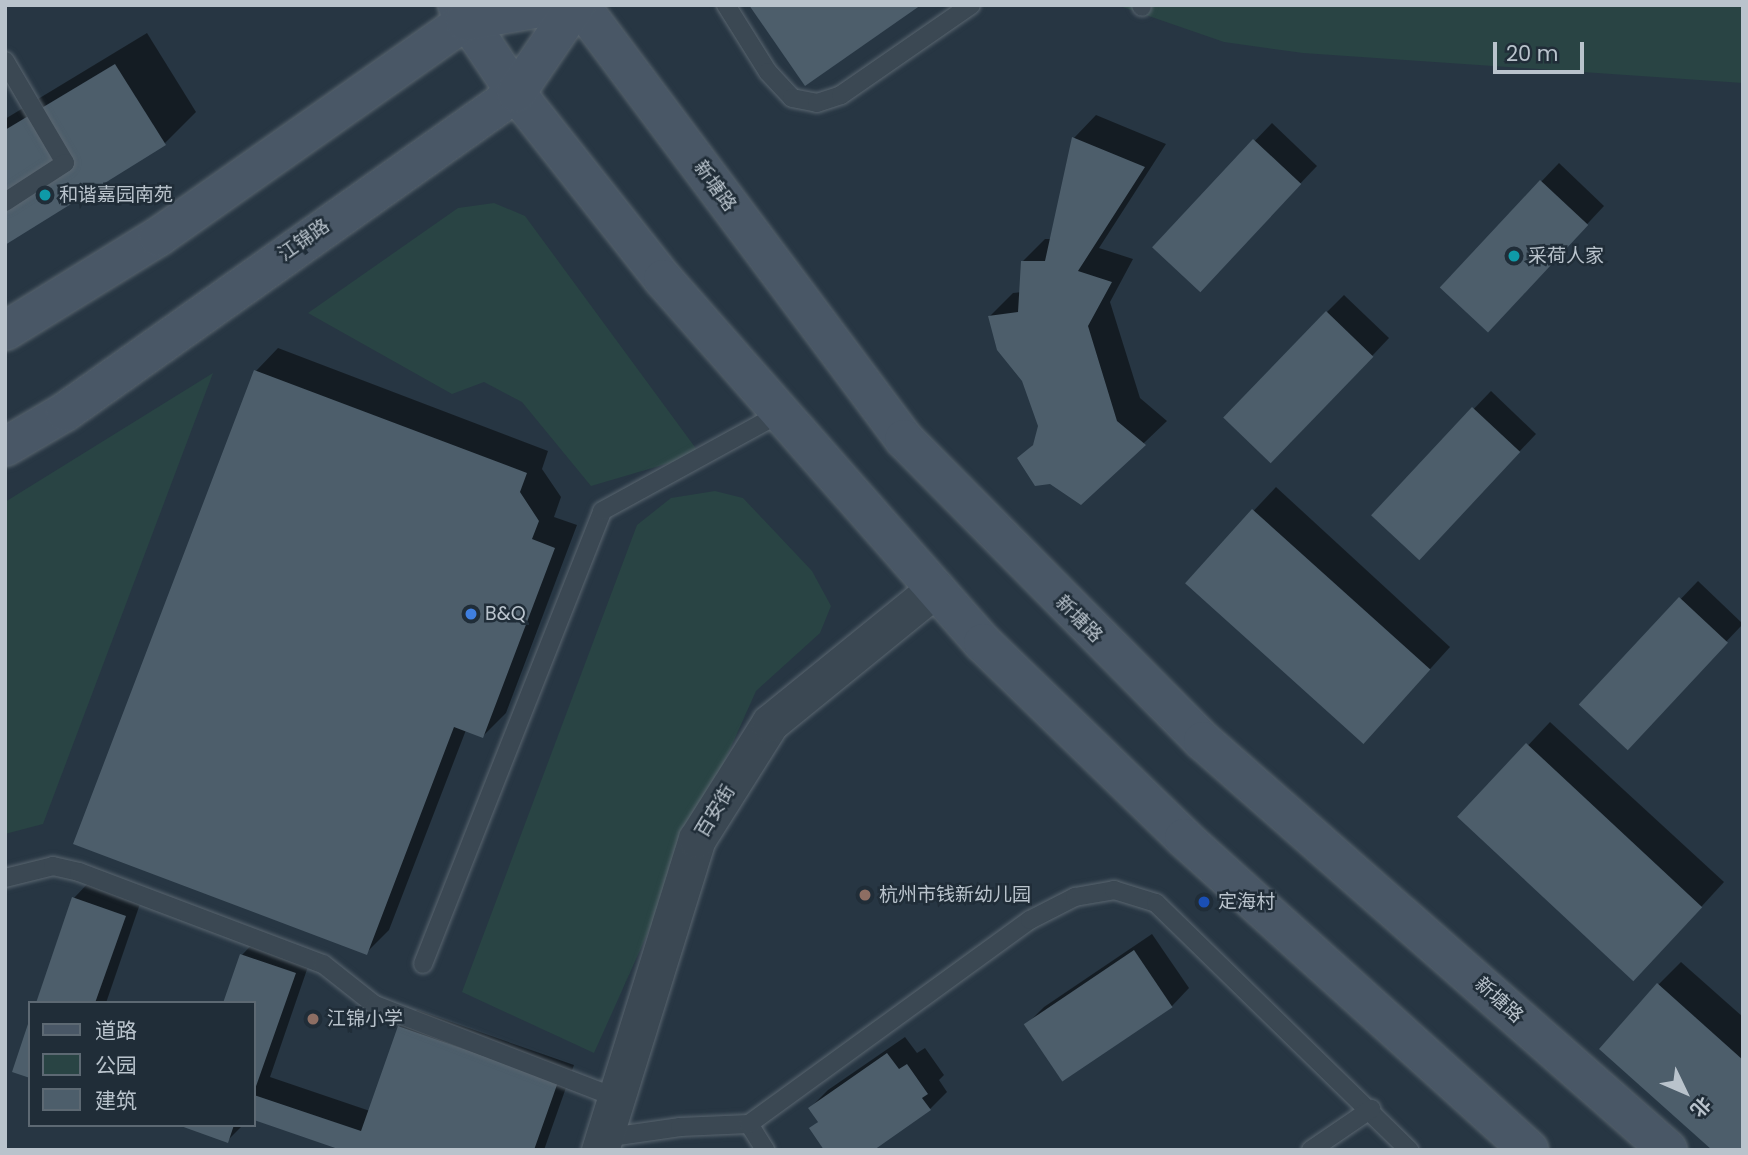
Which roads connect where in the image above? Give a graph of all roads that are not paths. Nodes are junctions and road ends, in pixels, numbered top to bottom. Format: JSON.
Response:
{"nodes":[{"id":1,"x":558,"y":5,"type":"edge"},
{"id":2,"x":578,"y":5,"type":"edge"},
{"id":3,"x":726,"y":5,"type":"edge"},
{"id":4,"x":971,"y":5,"type":"edge"},
{"id":5,"x":461,"y":13,"type":"edge"},
{"id":6,"x":5,"y":61,"type":"edge"},
{"id":7,"x":516,"y":93,"type":"junction"},
{"id":8,"x":5,"y":202,"type":"edge"},
{"id":9,"x":5,"y":331,"type":"edge"},
{"id":10,"x":781,"y":414,"type":"junction"},
{"id":11,"x":5,"y":447,"type":"edge"},
{"id":12,"x":935,"y":589,"type":"junction"},
{"id":13,"x":5,"y":878,"type":"edge"},
{"id":14,"x":423,"y":964,"type":"dead end"},
{"id":15,"x":617,"y":1098,"type":"junction"},
{"id":16,"x":1371,"y":1109,"type":"junction"},
{"id":17,"x":749,"y":1124,"type":"junction"},
{"id":18,"x":602,"y":1144,"type":"edge"},
{"id":19,"x":765,"y":1150,"type":"edge"},
{"id":20,"x":1311,"y":1150,"type":"edge"},
{"id":21,"x":1409,"y":1150,"type":"edge"},
{"id":22,"x":1529,"y":1150,"type":"edge"},
{"id":23,"x":1668,"y":1150,"type":"edge"}],
"edges":[{"from":1,"to":5,"type":"main road"},
{"from":2,"to":7,"type":"main road","name":"江锦路"},
{"from":2,"to":23,"type":"main road","name":"新塘路"},
{"from":3,"to":4,"type":"lane"},
{"from":5,"to":7,"type":"main road"},
{"from":5,"to":9,"type":"main road"},
{"from":6,"to":8,"type":"lane"},
{"from":7,"to":10,"type":"main road"},
{"from":7,"to":11,"type":"main road","name":"江锦路"},
{"from":10,"to":12,"type":"main road"},
{"from":10,"to":14,"type":"lane"},
{"from":12,"to":15,"type":"street","name":"百安街"},
{"from":12,"to":22,"type":"main road"},
{"from":13,"to":15,"type":"lane"},
{"from":15,"to":18,"type":"street","name":"百安街"},
{"from":16,"to":17,"type":"lane"},
{"from":16,"to":20,"type":"lane"},
{"from":16,"to":21,"type":"lane"},
{"from":17,"to":18,"type":"lane"},
{"from":17,"to":19,"type":"lane"}]}
